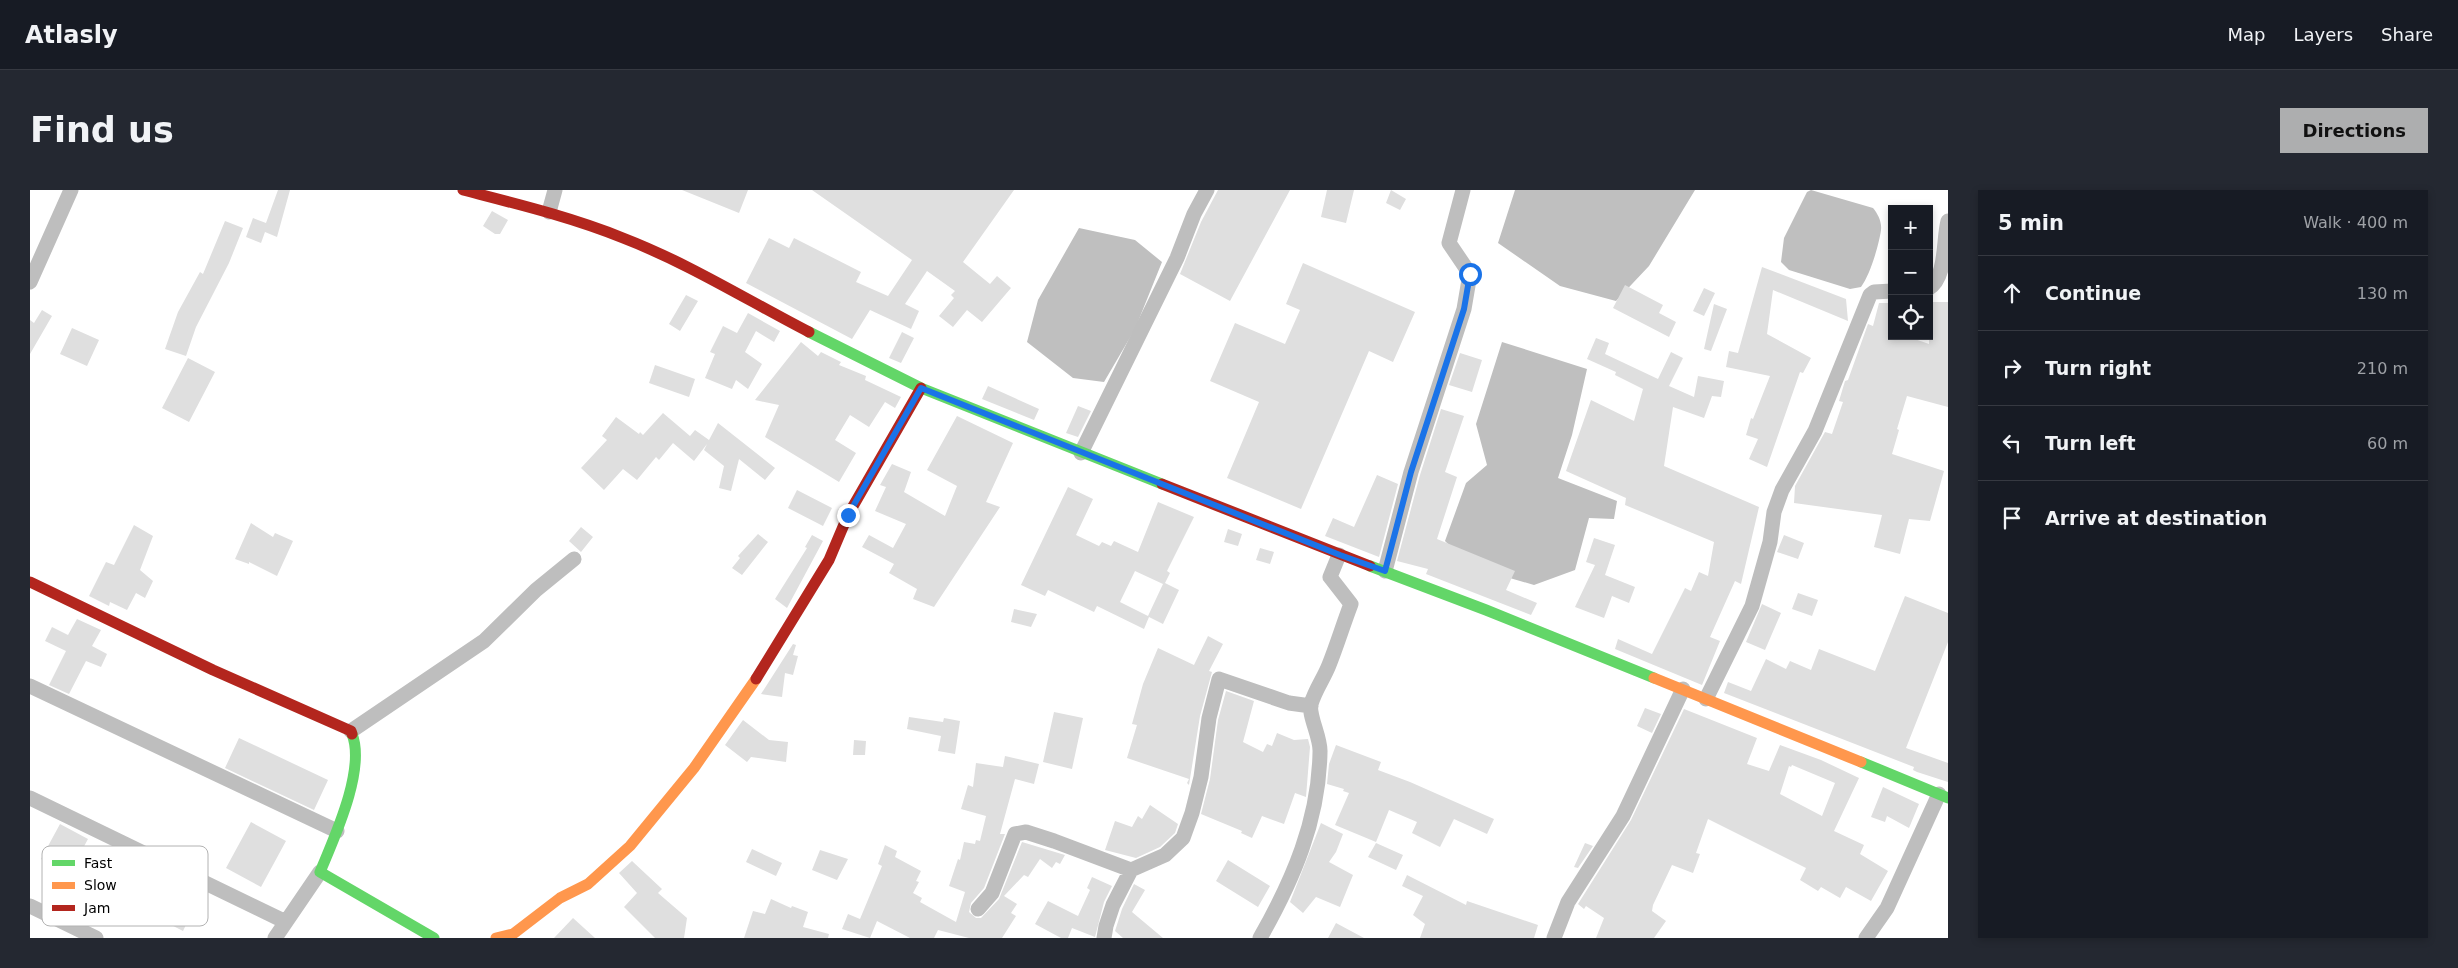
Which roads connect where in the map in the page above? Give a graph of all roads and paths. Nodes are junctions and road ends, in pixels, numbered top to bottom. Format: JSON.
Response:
{"nodes":[{"id":1,"x":71,"y":190,"type":"edge"},
{"id":2,"x":463,"y":190,"type":"edge"},
{"id":3,"x":555,"y":190,"type":"edge"},
{"id":4,"x":1207,"y":190,"type":"edge"},
{"id":5,"x":1462,"y":190,"type":"edge"},
{"id":6,"x":549,"y":212,"type":"junction"},
{"id":7,"x":1948,"y":221,"type":"edge"},
{"id":8,"x":30,"y":282,"type":"edge"},
{"id":9,"x":1933,"y":284,"type":"edge"},
{"id":10,"x":1888,"y":291,"type":"edge"},
{"id":11,"x":921,"y":388,"type":"junction"},
{"id":12,"x":1081,"y":453,"type":"junction"},
{"id":13,"x":1340,"y":555,"type":"junction"},
{"id":14,"x":574,"y":559,"type":"dead end"},
{"id":15,"x":1385,"y":571,"type":"junction"},
{"id":16,"x":30,"y":582,"type":"edge"},
{"id":17,"x":30,"y":686,"type":"edge"},
{"id":18,"x":1682,"y":690,"type":"junction"},
{"id":19,"x":1706,"y":699,"type":"junction"},
{"id":20,"x":1311,"y":706,"type":"junction"},
{"id":21,"x":351,"y":731,"type":"junction"},
{"id":22,"x":1943,"y":796,"type":"edge"},
{"id":23,"x":30,"y":798,"type":"edge"},
{"id":24,"x":337,"y":831,"type":"junction"},
{"id":25,"x":129,"y":846,"type":"edge"},
{"id":26,"x":1131,"y":870,"type":"junction"},
{"id":27,"x":320,"y":872,"type":"junction"},
{"id":28,"x":208,"y":884,"type":"edge"},
{"id":29,"x":30,"y":906,"type":"edge"},
{"id":30,"x":978,"y":909,"type":"dead end"},
{"id":31,"x":42,"y":912,"type":"edge"},
{"id":32,"x":286,"y":922,"type":"junction"},
{"id":33,"x":71,"y":926,"type":"edge"},
{"id":34,"x":96,"y":938,"type":"edge"},
{"id":35,"x":275,"y":938,"type":"edge"},
{"id":36,"x":434,"y":938,"type":"edge"},
{"id":37,"x":496,"y":938,"type":"edge"},
{"id":38,"x":1104,"y":938,"type":"edge"},
{"id":39,"x":1260,"y":938,"type":"edge"},
{"id":40,"x":1554,"y":938,"type":"edge"},
{"id":41,"x":1866,"y":938,"type":"edge"}],
"edges":[{"from":1,"to":8,"type":"street"},
{"from":2,"to":6,"type":"street"},
{"from":3,"to":6,"type":"street"},
{"from":4,"to":12,"type":"street"},
{"from":5,"to":15,"type":"street"},
{"from":6,"to":11,"type":"street"},
{"from":7,"to":9,"type":"street"},
{"from":10,"to":19,"type":"street"},
{"from":11,"to":12,"type":"street"},
{"from":11,"to":37,"type":"street"},
{"from":12,"to":13,"type":"street"},
{"from":13,"to":15,"type":"street"},
{"from":13,"to":20,"type":"street"},
{"from":14,"to":21,"type":"street"},
{"from":15,"to":18,"type":"street"},
{"from":16,"to":21,"type":"street"},
{"from":17,"to":24,"type":"street"},
{"from":18,"to":19,"type":"street"},
{"from":18,"to":40,"type":"street"},
{"from":19,"to":22,"type":"street"},
{"from":20,"to":26,"type":"street"},
{"from":20,"to":39,"type":"street"},
{"from":21,"to":24,"type":"street"},
{"from":22,"to":41,"type":"street"},
{"from":23,"to":25,"type":"street"},
{"from":24,"to":27,"type":"street"},
{"from":26,"to":30,"type":"street"},
{"from":26,"to":38,"type":"street"},
{"from":27,"to":32,"type":"street"},
{"from":27,"to":36,"type":"street"},
{"from":28,"to":32,"type":"street"},
{"from":29,"to":31,"type":"street"},
{"from":32,"to":35,"type":"street"},
{"from":33,"to":34,"type":"street"}]}
